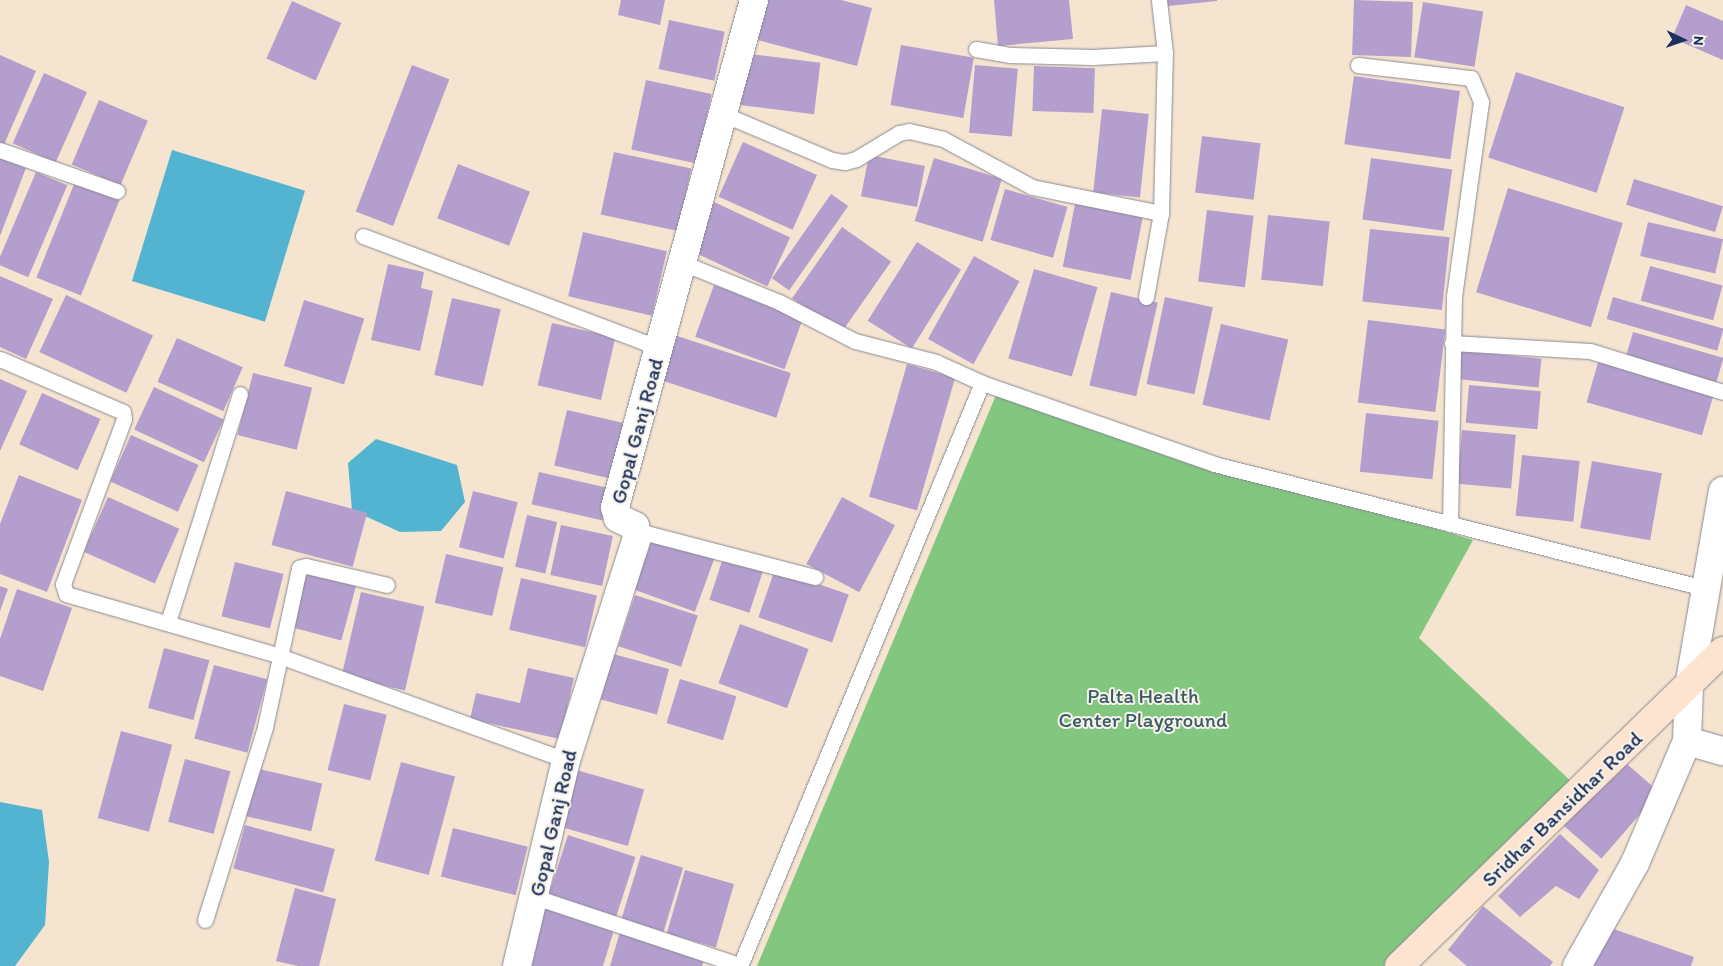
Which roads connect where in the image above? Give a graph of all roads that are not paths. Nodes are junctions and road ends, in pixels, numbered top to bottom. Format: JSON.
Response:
{"nodes":[{"id":1,"x":754,"y":0,"type":"edge"},
{"id":2,"x":1159,"y":0,"type":"edge"},
{"id":3,"x":976,"y":49,"type":"dead end"},
{"id":4,"x":1165,"y":53,"type":"junction"},
{"id":5,"x":1358,"y":65,"type":"dead end"},
{"id":6,"x":723,"y":114,"type":"junction"},
{"id":7,"x":0,"y":150,"type":"edge"},
{"id":8,"x":117,"y":191,"type":"dead end"},
{"id":9,"x":1161,"y":213,"type":"junction"},
{"id":10,"x":363,"y":236,"type":"dead end"},
{"id":11,"x":683,"y":263,"type":"junction"},
{"id":12,"x":1146,"y":297,"type":"dead end"},
{"id":13,"x":1452,"y":343,"type":"junction"},
{"id":14,"x":660,"y":348,"type":"junction"},
{"id":15,"x":0,"y":359,"type":"edge"},
{"id":16,"x":982,"y":383,"type":"junction"},
{"id":17,"x":1723,"y":392,"type":"edge"},
{"id":18,"x":240,"y":394,"type":"dead end"},
{"id":19,"x":1723,"y":491,"type":"edge"},
{"id":20,"x":1450,"y":524,"type":"junction"},
{"id":21,"x":638,"y":531,"type":"junction"},
{"id":22,"x":815,"y":577,"type":"dead end"},
{"id":23,"x":387,"y":585,"type":"dead end"},
{"id":24,"x":1704,"y":588,"type":"junction"},
{"id":25,"x":168,"y":622,"type":"junction"},
{"id":26,"x":1723,"y":651,"type":"edge"},
{"id":27,"x":279,"y":655,"type":"junction"},
{"id":28,"x":1689,"y":687,"type":"junction"},
{"id":29,"x":1687,"y":742,"type":"junction"},
{"id":30,"x":1723,"y":751,"type":"edge"},
{"id":31,"x":566,"y":760,"type":"junction"},
{"id":32,"x":535,"y":897,"type":"junction"},
{"id":33,"x":205,"y":920,"type":"dead end"},
{"id":34,"x":517,"y":966,"type":"edge"},
{"id":35,"x":740,"y":966,"type":"edge"},
{"id":36,"x":1399,"y":966,"type":"edge"},
{"id":37,"x":1577,"y":966,"type":"edge"}],
"edges":[{"from":1,"to":6,"type":"street","name":"Gopal Ganj Road"},
{"from":2,"to":4,"type":"lane"},
{"from":3,"to":4,"type":"lane"},
{"from":4,"to":9,"type":"lane"},
{"from":5,"to":13,"type":"lane"},
{"from":6,"to":9,"type":"lane"},
{"from":6,"to":11,"type":"street","name":"Gopal Ganj Road"},
{"from":7,"to":8,"type":"lane"},
{"from":9,"to":12,"type":"lane"},
{"from":10,"to":14,"type":"lane"},
{"from":11,"to":14,"type":"street","name":"Gopal Ganj Road"},
{"from":11,"to":16,"type":"lane"},
{"from":13,"to":17,"type":"lane"},
{"from":13,"to":20,"type":"lane"},
{"from":14,"to":21,"type":"street","name":"Gopal Ganj Road"},
{"from":15,"to":25,"type":"lane"},
{"from":16,"to":20,"type":"lane"},
{"from":16,"to":35,"type":"lane"},
{"from":18,"to":25,"type":"lane"},
{"from":19,"to":24,"type":"street"},
{"from":20,"to":24,"type":"lane"},
{"from":21,"to":22,"type":"lane"},
{"from":21,"to":31,"type":"street","name":"Gopal Ganj Road"},
{"from":23,"to":27,"type":"lane"},
{"from":24,"to":28,"type":"street"},
{"from":25,"to":27,"type":"lane"},
{"from":26,"to":28,"type":"street","name":"Sridhar Bansidhar Road"},
{"from":27,"to":31,"type":"lane"},
{"from":27,"to":33,"type":"lane"},
{"from":28,"to":29,"type":"street"},
{"from":28,"to":36,"type":"street","name":"Sridhar Bansidhar Road"},
{"from":29,"to":30,"type":"street"},
{"from":29,"to":37,"type":"street"},
{"from":31,"to":32,"type":"street","name":"Gopal Ganj Road"},
{"from":32,"to":34,"type":"street","name":"Gopal Ganj Road"},
{"from":32,"to":35,"type":"lane"}]}
